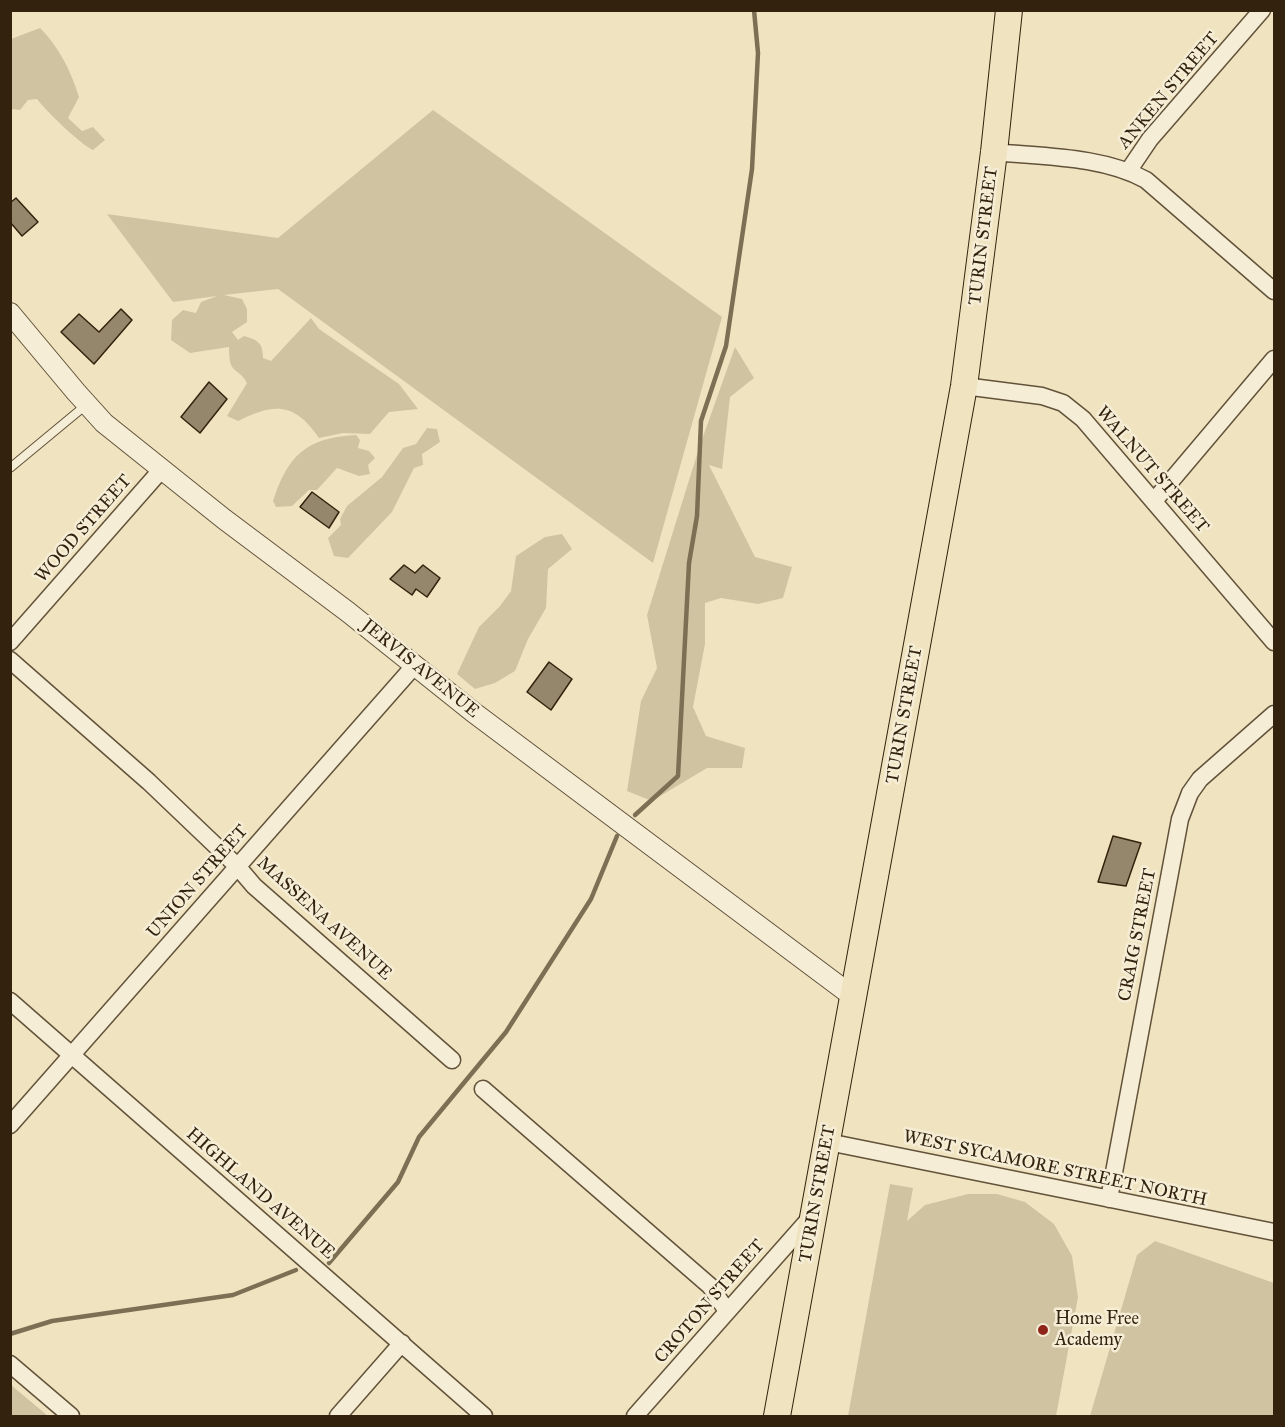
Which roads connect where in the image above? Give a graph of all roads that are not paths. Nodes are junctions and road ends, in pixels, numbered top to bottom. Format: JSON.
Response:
{"nodes":[{"id":1,"x":1009,"y":10,"type":"edge"},
{"id":2,"x":1262,"y":10,"type":"edge"},
{"id":3,"x":994,"y":152,"type":"junction"},
{"id":4,"x":1129,"y":170,"type":"junction"},
{"id":5,"x":1275,"y":291,"type":"edge"},
{"id":6,"x":10,"y":313,"type":"edge"},
{"id":7,"x":1275,"y":359,"type":"edge"},
{"id":8,"x":964,"y":386,"type":"junction"},
{"id":9,"x":87,"y":404,"type":"junction"},
{"id":10,"x":10,"y":468,"type":"edge"},
{"id":11,"x":162,"y":470,"type":"junction"},
{"id":12,"x":1154,"y":501,"type":"junction"},
{"id":13,"x":10,"y":642,"type":"edge"},
{"id":14,"x":1275,"y":642,"type":"edge"},
{"id":15,"x":10,"y":660,"type":"edge"},
{"id":16,"x":415,"y":665,"type":"junction"},
{"id":17,"x":1275,"y":714,"type":"edge"},
{"id":18,"x":237,"y":866,"type":"junction"},
{"id":19,"x":855,"y":998,"type":"junction"},
{"id":20,"x":10,"y":1001,"type":"edge"},
{"id":21,"x":72,"y":1055,"type":"junction"},
{"id":22,"x":452,"y":1060,"type":"dead end"},
{"id":23,"x":483,"y":1089,"type":"dead end"},
{"id":24,"x":10,"y":1125,"type":"edge"},
{"id":25,"x":828,"y":1142,"type":"junction"},
{"id":26,"x":1109,"y":1199,"type":"junction"},
{"id":27,"x":815,"y":1213,"type":"junction"},
{"id":28,"x":1275,"y":1232,"type":"edge"},
{"id":29,"x":728,"y":1311,"type":"junction"},
{"id":30,"x":402,"y":1343,"type":"junction"},
{"id":31,"x":10,"y":1364,"type":"edge"},
{"id":32,"x":71,"y":1416,"type":"edge"},
{"id":33,"x":338,"y":1416,"type":"edge"},
{"id":34,"x":484,"y":1416,"type":"edge"},
{"id":35,"x":635,"y":1416,"type":"edge"},
{"id":36,"x":777,"y":1416,"type":"edge"}],
"edges":[{"from":1,"to":3,"type":"main road","name":"TURIN STREET"},
{"from":2,"to":4,"type":"street","name":"ANKEN STREET"},
{"from":3,"to":4,"type":"street"},
{"from":3,"to":8,"type":"main road","name":"TURIN STREET"},
{"from":4,"to":5,"type":"street"},
{"from":6,"to":9,"type":"street","name":"JERVIS AVENUE"},
{"from":7,"to":12,"type":"street"},
{"from":8,"to":12,"type":"street","name":"WALNUT STREET"},
{"from":8,"to":19,"type":"main road","name":"TURIN STREET"},
{"from":9,"to":10,"type":"lane"},
{"from":9,"to":11,"type":"street","name":"JERVIS AVENUE"},
{"from":11,"to":13,"type":"street","name":"WOOD STREET"},
{"from":11,"to":16,"type":"street","name":"JERVIS AVENUE"},
{"from":12,"to":14,"type":"street","name":"WALNUT STREET"},
{"from":15,"to":18,"type":"street","name":"MASSENA AVENUE"},
{"from":16,"to":18,"type":"street","name":"UNION STREET"},
{"from":16,"to":19,"type":"street","name":"JERVIS AVENUE"},
{"from":17,"to":26,"type":"street","name":"CRAIG STREET"},
{"from":18,"to":21,"type":"street","name":"UNION STREET"},
{"from":18,"to":22,"type":"street","name":"MASSENA AVENUE"},
{"from":19,"to":25,"type":"main road","name":"TURIN STREET"},
{"from":20,"to":21,"type":"street","name":"HIGHLAND AVENUE"},
{"from":21,"to":24,"type":"street","name":"UNION STREET"},
{"from":21,"to":30,"type":"street","name":"HIGHLAND AVENUE"},
{"from":23,"to":29,"type":"street"},
{"from":25,"to":26,"type":"street","name":"WEST SYCAMORE STREET NORTH"},
{"from":25,"to":27,"type":"main road","name":"TURIN STREET"},
{"from":26,"to":28,"type":"street","name":"WEST SYCAMORE STREET NORTH"},
{"from":27,"to":29,"type":"street","name":"CROTON STREET"},
{"from":27,"to":36,"type":"main road","name":"TURIN STREET"},
{"from":29,"to":35,"type":"street","name":"CROTON STREET"},
{"from":30,"to":33,"type":"street"},
{"from":30,"to":34,"type":"street","name":"HIGHLAND AVENUE"},
{"from":31,"to":32,"type":"street"}]}
